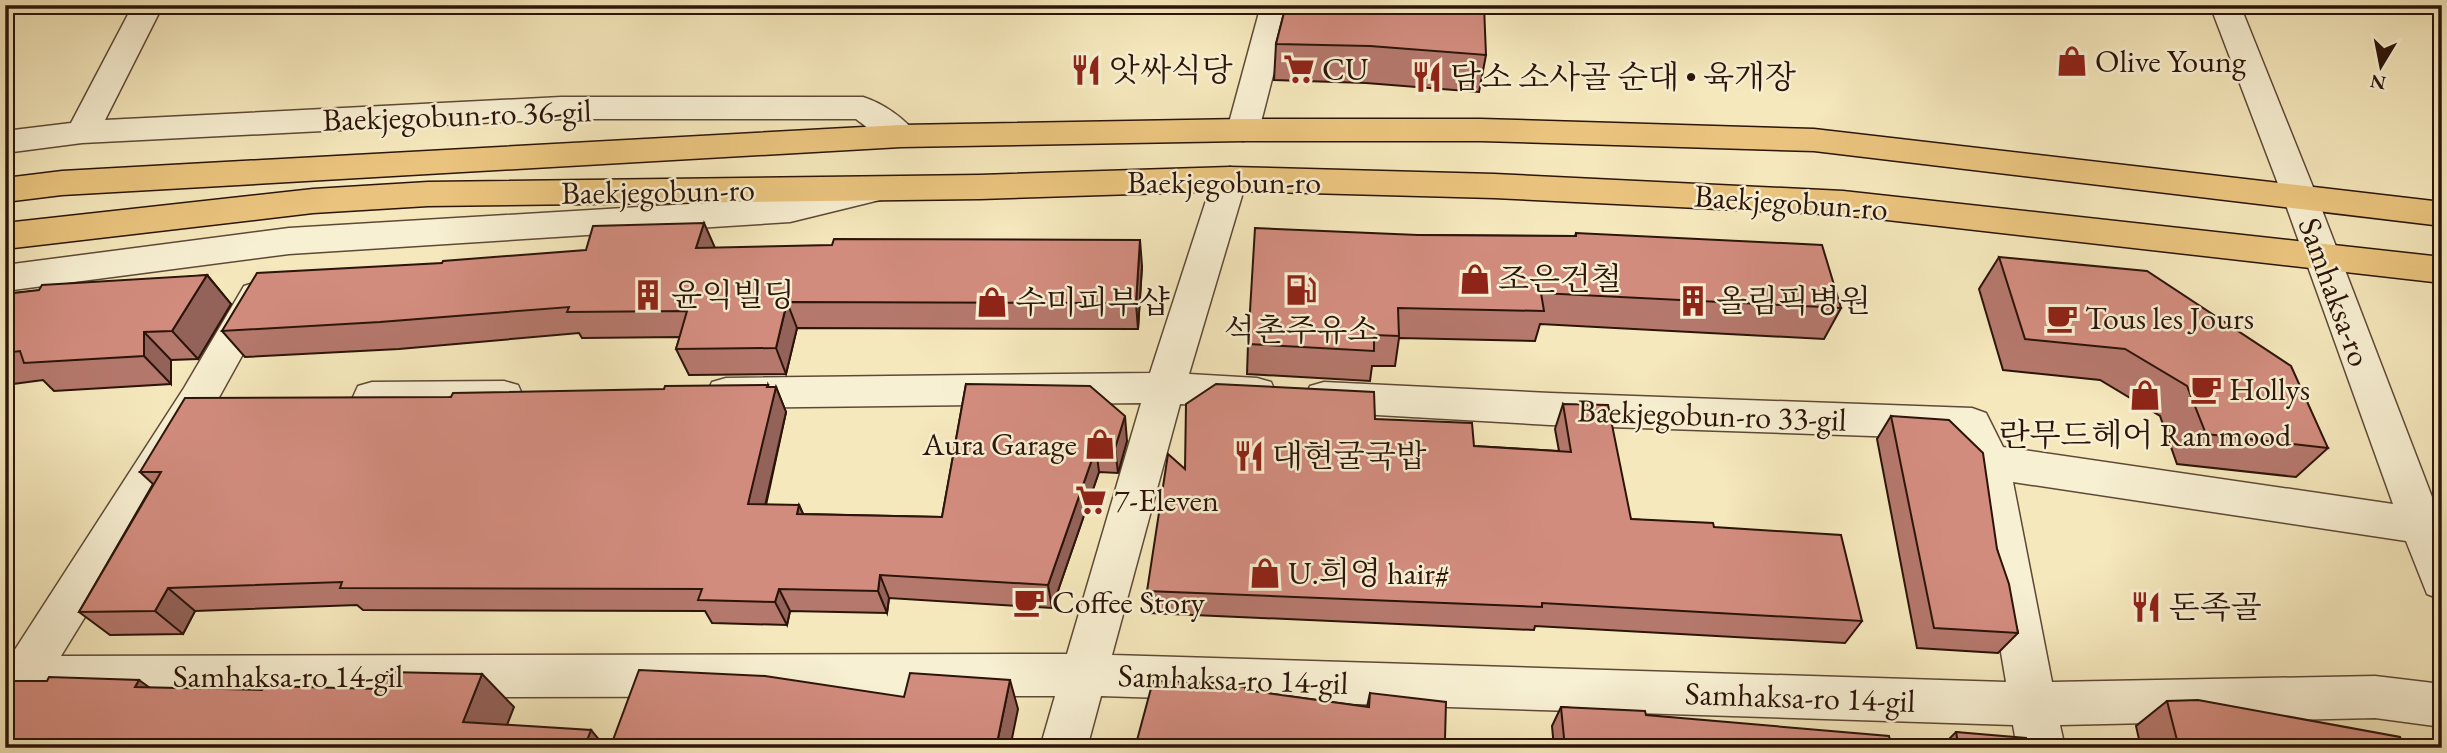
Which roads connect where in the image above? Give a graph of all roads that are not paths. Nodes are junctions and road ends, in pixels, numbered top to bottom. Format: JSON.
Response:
{"nodes":[{"id":1,"x":148,"y":5,"type":"edge"},
{"id":2,"x":1276,"y":5,"type":"edge"},
{"id":3,"x":2225,"y":5,"type":"edge"},
{"id":4,"x":1243,"y":131,"type":"junction"},
{"id":5,"x":82,"y":132,"type":"junction"},
{"id":6,"x":901,"y":136,"type":"junction"},
{"id":7,"x":5,"y":142,"type":"edge"},
{"id":8,"x":1230,"y":178,"type":"junction"},
{"id":9,"x":884,"y":188,"type":"junction"},
{"id":10,"x":5,"y":190,"type":"edge"},
{"id":11,"x":2300,"y":197,"type":"junction"},
{"id":12,"x":2442,"y":214,"type":"edge"},
{"id":13,"x":5,"y":236,"type":"edge"},
{"id":14,"x":289,"y":241,"type":"junction"},
{"id":15,"x":2320,"y":254,"type":"junction"},
{"id":16,"x":2442,"y":270,"type":"edge"},
{"id":17,"x":5,"y":278,"type":"edge"},
{"id":18,"x":1166,"y":388,"type":"junction"},
{"id":19,"x":696,"y":394,"type":"edge"},
{"id":20,"x":544,"y":396,"type":"edge"},
{"id":21,"x":337,"y":398,"type":"edge"},
{"id":22,"x":198,"y":399,"type":"junction"},
{"id":23,"x":240,"y":399,"type":"edge"},
{"id":24,"x":1989,"y":462,"type":"junction"},
{"id":25,"x":2422,"y":526,"type":"junction"},
{"id":26,"x":2442,"y":581,"type":"edge"},
{"id":27,"x":1083,"y":675,"type":"junction"},
{"id":28,"x":14,"y":691,"type":"edge"},
{"id":29,"x":2442,"y":706,"type":"edge"},
{"id":30,"x":2038,"y":726,"type":"edge"},
{"id":31,"x":1063,"y":748,"type":"edge"}],
"edges":[{"from":1,"to":5,"type":"street"},
{"from":2,"to":4,"type":"street"},
{"from":3,"to":11,"type":"street","name":"Samhaksa-ro"},
{"from":4,"to":6,"type":"main road","name":"Baekjegobun-ro"},
{"from":4,"to":11,"type":"main road","name":"Baekjegobun-ro"},
{"from":5,"to":6,"type":"street","name":"Baekjegobun-ro 36-gil"},
{"from":5,"to":7,"type":"street","name":"Baekjegobun-ro 36-gil"},
{"from":6,"to":10,"type":"main road","name":"Baekjegobun-ro"},
{"from":8,"to":9,"type":"main road","name":"Baekjegobun-ro"},
{"from":8,"to":15,"type":"main road","name":"Baekjegobun-ro"},
{"from":8,"to":18,"type":"street"},
{"from":9,"to":13,"type":"main road","name":"Baekjegobun-ro"},
{"from":9,"to":14,"type":"street"},
{"from":11,"to":12,"type":"main road","name":"Baekjegobun-ro"},
{"from":11,"to":15,"type":"street","name":"Samhaksa-ro"},
{"from":14,"to":17,"type":"street"},
{"from":14,"to":22,"type":"street"},
{"from":15,"to":16,"type":"main road","name":"Baekjegobun-ro"},
{"from":15,"to":25,"type":"street","name":"Samhaksa-ro"},
{"from":18,"to":19,"type":"street","name":"Baekjegobun-ro 33-gil"},
{"from":18,"to":24,"type":"street","name":"Baekjegobun-ro 33-gil"},
{"from":18,"to":27,"type":"street"},
{"from":20,"to":21,"type":"street"},
{"from":22,"to":23,"type":"street"},
{"from":22,"to":28,"type":"street"},
{"from":24,"to":25,"type":"street"},
{"from":24,"to":30,"type":"street","name":"Baekjegobun-ro 33-gil"},
{"from":25,"to":26,"type":"street","name":"Samhaksa-ro"},
{"from":27,"to":28,"type":"street","name":"Samhaksa-ro 14-gil"},
{"from":27,"to":30,"type":"street","name":"Samhaksa-ro 14-gil"},
{"from":27,"to":31,"type":"street"},
{"from":29,"to":30,"type":"street","name":"Samhaksa-ro 14-gil"}]}
